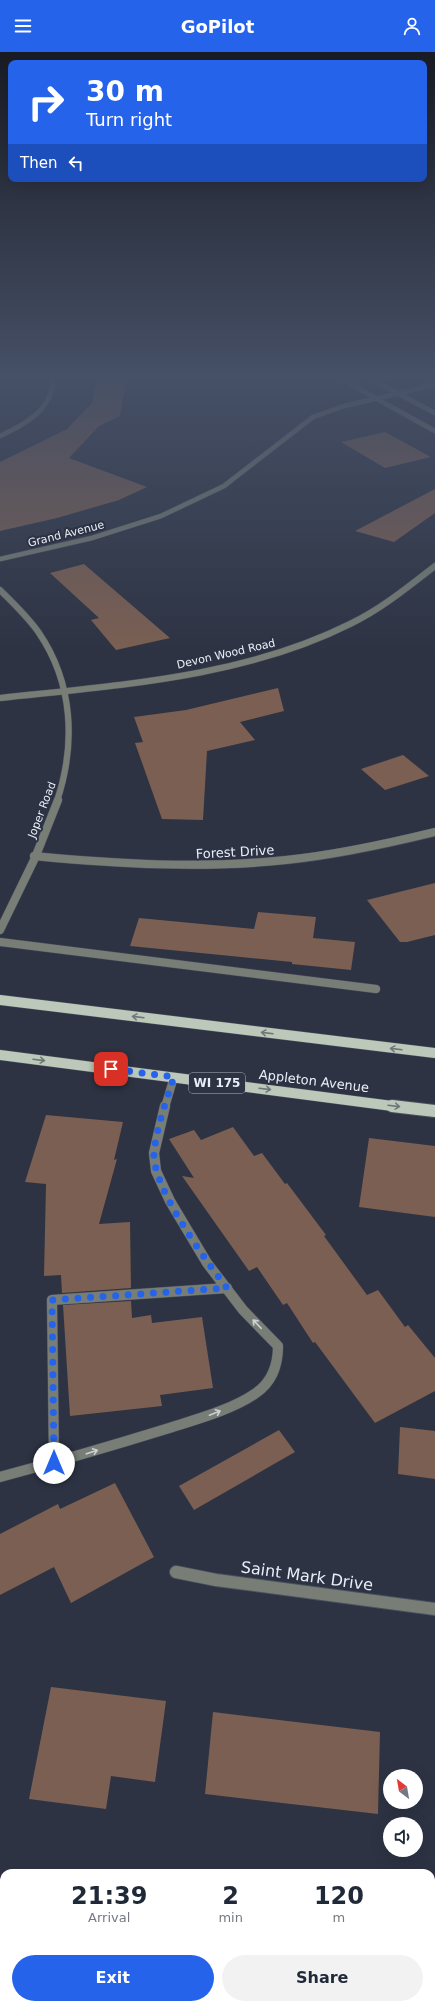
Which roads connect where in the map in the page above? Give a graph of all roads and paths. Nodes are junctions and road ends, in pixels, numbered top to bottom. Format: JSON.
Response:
{"nodes":[{"id":1,"x":244,"y":470,"type":"edge"},
{"id":2,"x":0,"y":559,"type":"edge"},
{"id":3,"x":435,"y":566,"type":"edge"},
{"id":4,"x":0,"y":590,"type":"edge"},
{"id":5,"x":64,"y":691,"type":"junction"},
{"id":6,"x":0,"y":698,"type":"edge"},
{"id":7,"x":435,"y":832,"type":"edge"},
{"id":8,"x":34,"y":856,"type":"junction"},
{"id":9,"x":0,"y":930,"type":"edge"},
{"id":10,"x":0,"y":942,"type":"edge"},
{"id":11,"x":376,"y":989,"type":"dead end"},
{"id":12,"x":0,"y":1000,"type":"edge"},
{"id":13,"x":435,"y":1053,"type":"edge"},
{"id":14,"x":0,"y":1055,"type":"edge"},
{"id":15,"x":174,"y":1077,"type":"junction"},
{"id":16,"x":435,"y":1111,"type":"edge"},
{"id":17,"x":227,"y":1288,"type":"junction"},
{"id":18,"x":54,"y":1463,"type":"junction"},
{"id":19,"x":0,"y":1477,"type":"edge"},
{"id":20,"x":176,"y":1572,"type":"dead end"},
{"id":21,"x":435,"y":1610,"type":"edge"}],
"edges":[{"from":1,"to":2,"type":"street","name":"Grand Avenue"},
{"from":3,"to":5,"type":"street","name":"Devon Wood Road"},
{"from":4,"to":5,"type":"street","name":"Joper Road"},
{"from":5,"to":6,"type":"street","name":"Devon Wood Road"},
{"from":5,"to":8,"type":"street","name":"Joper Road"},
{"from":7,"to":8,"type":"street","name":"Forest Drive"},
{"from":8,"to":9,"type":"street","name":"Joper Road"},
{"from":10,"to":11,"type":"street"},
{"from":13,"to":12,"type":"main road","one_way":true},
{"from":14,"to":15,"type":"main road","name":"Appleton Avenue","number":"WI 175","one_way":true},
{"from":15,"to":16,"type":"main road","name":"Appleton Avenue","number":"WI 175","one_way":true},
{"from":15,"to":17,"type":"street"},
{"from":17,"to":18,"type":"street"},
{"from":18,"to":17,"type":"street","one_way":true},
{"from":18,"to":19,"type":"street"},
{"from":20,"to":21,"type":"street","name":"Saint Mark Drive"}]}
